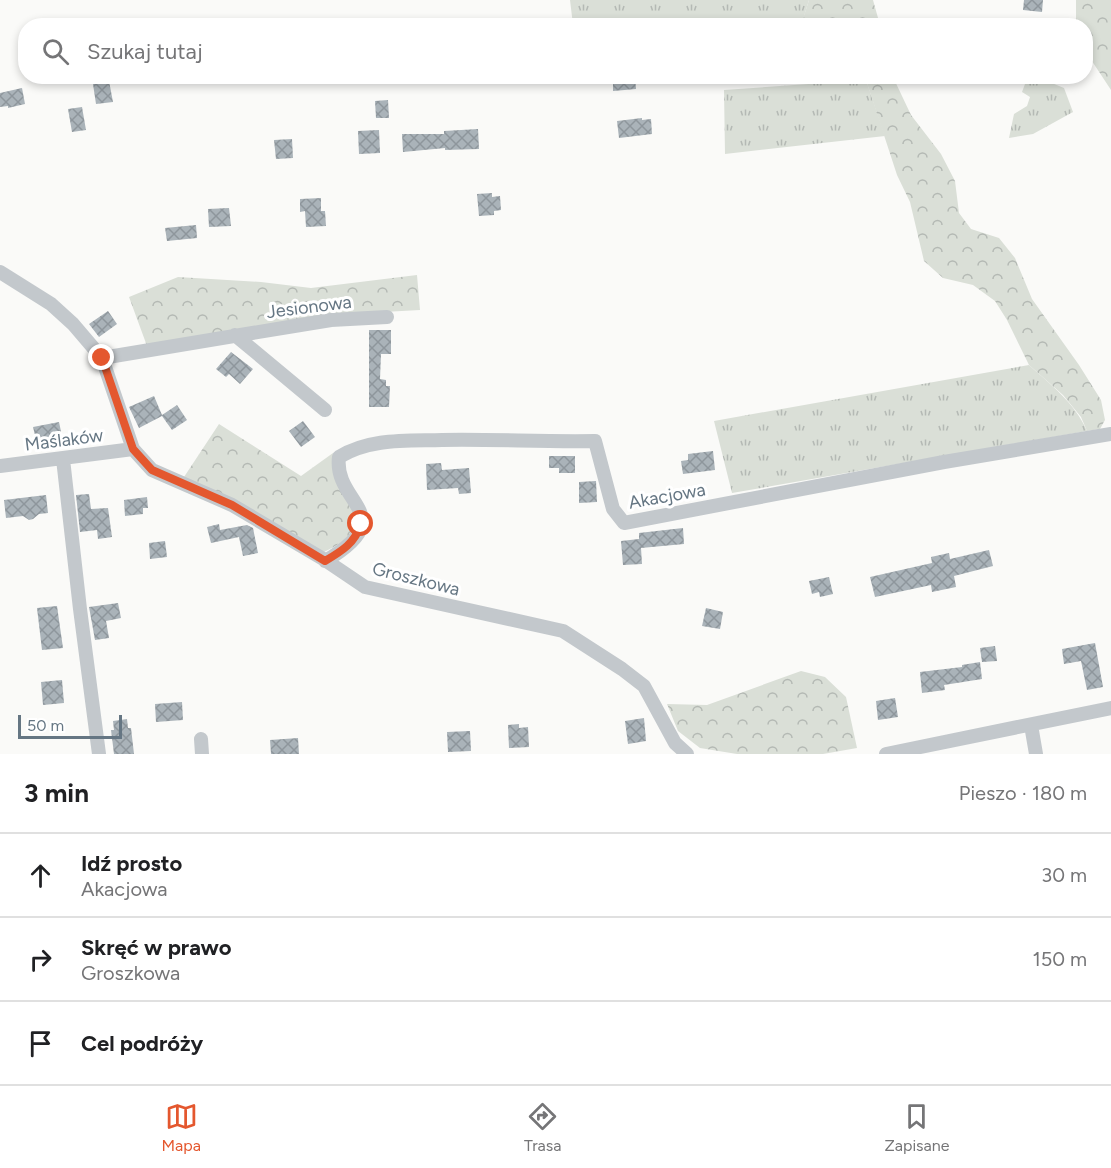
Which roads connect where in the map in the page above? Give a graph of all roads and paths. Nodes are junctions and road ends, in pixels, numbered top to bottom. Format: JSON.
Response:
{"nodes":[{"id":1,"x":0,"y":272,"type":"edge"},
{"id":2,"x":387,"y":317,"type":"dead end"},
{"id":3,"x":236,"y":334,"type":"junction"},
{"id":4,"x":102,"y":358,"type":"junction"},
{"id":5,"x":325,"y":410,"type":"dead end"},
{"id":6,"x":1111,"y":434,"type":"edge"},
{"id":7,"x":133,"y":449,"type":"junction"},
{"id":8,"x":63,"y":459,"type":"junction"},
{"id":9,"x":0,"y":466,"type":"edge"},
{"id":10,"x":325,"y":561,"type":"junction"},
{"id":11,"x":1111,"y":708,"type":"edge"},
{"id":12,"x":1031,"y":725,"type":"junction"},
{"id":13,"x":201,"y":739,"type":"dead end"},
{"id":14,"x":99,"y":754,"type":"edge"},
{"id":15,"x":202,"y":754,"type":"edge"},
{"id":16,"x":687,"y":754,"type":"edge"},
{"id":17,"x":886,"y":754,"type":"edge"},
{"id":18,"x":1036,"y":754,"type":"edge"}],
"edges":[{"from":1,"to":4,"type":"street","name":"Groszkowa"},
{"from":2,"to":3,"type":"street","name":"Jesionowa"},
{"from":3,"to":4,"type":"street","name":"Jesionowa"},
{"from":3,"to":5,"type":"street"},
{"from":4,"to":7,"type":"street","name":"Groszkowa"},
{"from":6,"to":10,"type":"street","name":"Akacjowa"},
{"from":7,"to":8,"type":"street","name":"Maślaków"},
{"from":7,"to":10,"type":"street","name":"Groszkowa"},
{"from":8,"to":9,"type":"street","name":"Maślaków"},
{"from":8,"to":14,"type":"street"},
{"from":10,"to":16,"type":"street","name":"Groszkowa"},
{"from":11,"to":12,"type":"street"},
{"from":12,"to":17,"type":"street"},
{"from":12,"to":18,"type":"street"},
{"from":13,"to":15,"type":"street"}]}
